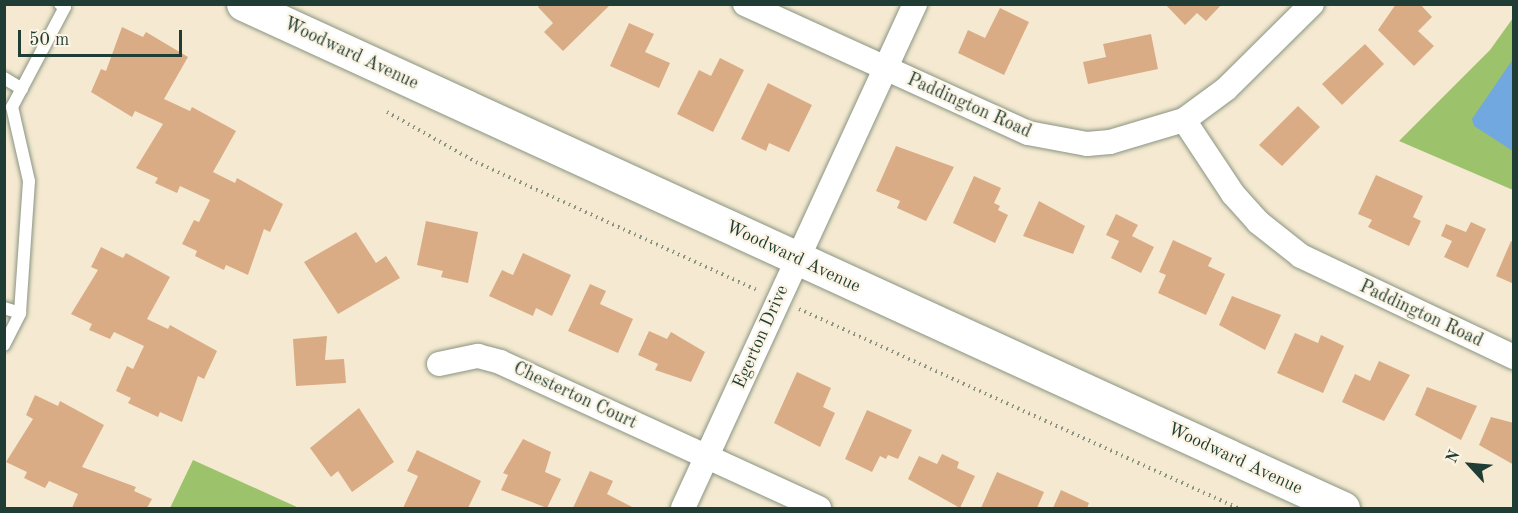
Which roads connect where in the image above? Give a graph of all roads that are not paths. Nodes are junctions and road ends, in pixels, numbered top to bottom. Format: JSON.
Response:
{"nodes":[{"id":1,"x":60,"y":4,"type":"edge"},
{"id":2,"x":746,"y":4,"type":"edge"},
{"id":3,"x":915,"y":4,"type":"edge"},
{"id":4,"x":1312,"y":4,"type":"edge"},
{"id":5,"x":261,"y":8,"type":"edge"},
{"id":6,"x":885,"y":69,"type":"junction"},
{"id":7,"x":4,"y":78,"type":"edge"},
{"id":8,"x":22,"y":89,"type":"junction"},
{"id":9,"x":8,"y":107,"type":"edge"},
{"id":10,"x":1185,"y":120,"type":"junction"},
{"id":11,"x":796,"y":258,"type":"junction"},
{"id":12,"x":4,"y":308,"type":"edge"},
{"id":13,"x":20,"y":313,"type":"junction"},
{"id":14,"x":4,"y":345,"type":"edge"},
{"id":15,"x":1514,"y":357,"type":"edge"},
{"id":16,"x":439,"y":364,"type":"dead end"},
{"id":17,"x":706,"y":457,"type":"junction"},
{"id":18,"x":683,"y":508,"type":"edge"},
{"id":19,"x":819,"y":508,"type":"edge"},
{"id":20,"x":1342,"y":508,"type":"edge"}],
"edges":[{"from":1,"to":8,"type":"lane"},
{"from":2,"to":6,"type":"street","name":"Paddington Road"},
{"from":3,"to":6,"type":"street","name":"Egerton Drive"},
{"from":4,"to":10,"type":"street"},
{"from":5,"to":11,"type":"main road","name":"Woodward Avenue"},
{"from":6,"to":10,"type":"street","name":"Paddington Road"},
{"from":6,"to":11,"type":"street","name":"Egerton Drive"},
{"from":7,"to":8,"type":"lane"},
{"from":8,"to":9,"type":"lane"},
{"from":9,"to":13,"type":"lane"},
{"from":10,"to":15,"type":"street","name":"Paddington Road"},
{"from":11,"to":17,"type":"street","name":"Egerton Drive"},
{"from":11,"to":20,"type":"main road","name":"Woodward Avenue"},
{"from":12,"to":13,"type":"lane"},
{"from":13,"to":14,"type":"lane"},
{"from":16,"to":17,"type":"street","name":"Chesterton Court"},
{"from":17,"to":18,"type":"street","name":"Egerton Drive"},
{"from":17,"to":19,"type":"street","name":"Chesterton Court"}]}
